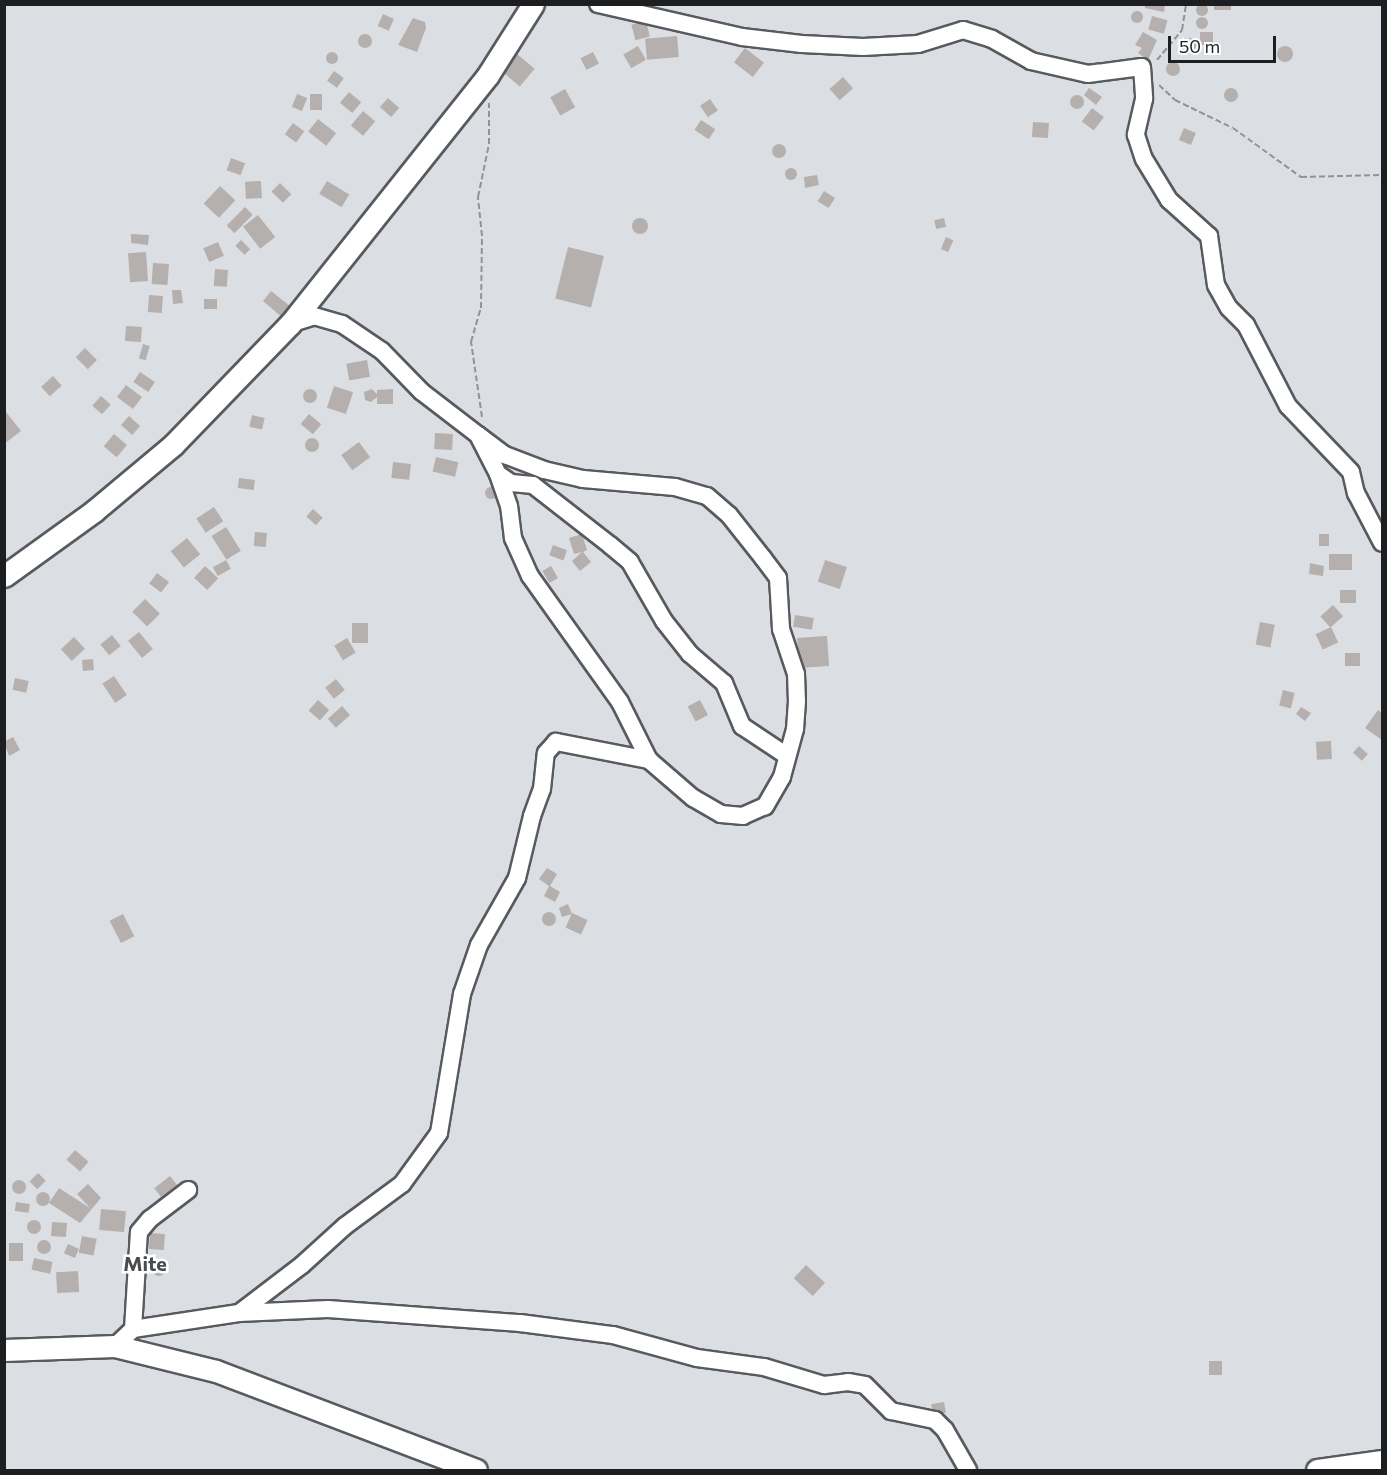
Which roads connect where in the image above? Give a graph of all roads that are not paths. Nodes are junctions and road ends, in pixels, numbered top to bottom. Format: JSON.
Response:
{"nodes":[{"id":1,"x":533,"y":4,"type":"edge"},
{"id":2,"x":598,"y":4,"type":"edge"},
{"id":3,"x":290,"y":324,"type":"junction"},
{"id":4,"x":482,"y":430,"type":"junction"},
{"id":5,"x":498,"y":474,"type":"junction"},
{"id":6,"x":1383,"y":543,"type":"edge"},
{"id":7,"x":4,"y":576,"type":"edge"},
{"id":8,"x":787,"y":756,"type":"junction"},
{"id":9,"x":649,"y":760,"type":"junction"},
{"id":10,"x":188,"y":1190,"type":"dead end"},
{"id":11,"x":239,"y":1313,"type":"junction"},
{"id":12,"x":133,"y":1329,"type":"junction"},
{"id":13,"x":115,"y":1346,"type":"junction"},
{"id":14,"x":4,"y":1350,"type":"edge"},
{"id":15,"x":1383,"y":1461,"type":"edge"},
{"id":16,"x":476,"y":1470,"type":"edge"},
{"id":17,"x":968,"y":1470,"type":"edge"},
{"id":18,"x":1317,"y":1470,"type":"edge"}],
"edges":[{"from":1,"to":3,"type":"street"},
{"from":2,"to":6,"type":"street"},
{"from":3,"to":4,"type":"street"},
{"from":3,"to":7,"type":"street"},
{"from":4,"to":5,"type":"street"},
{"from":4,"to":8,"type":"street"},
{"from":5,"to":8,"type":"street"},
{"from":5,"to":9,"type":"street"},
{"from":8,"to":9,"type":"street"},
{"from":9,"to":11,"type":"street"},
{"from":10,"to":12,"type":"street"},
{"from":11,"to":12,"type":"street"},
{"from":11,"to":17,"type":"street"},
{"from":12,"to":13,"type":"street"},
{"from":13,"to":14,"type":"street"},
{"from":13,"to":16,"type":"street"},
{"from":15,"to":18,"type":"street"}]}
